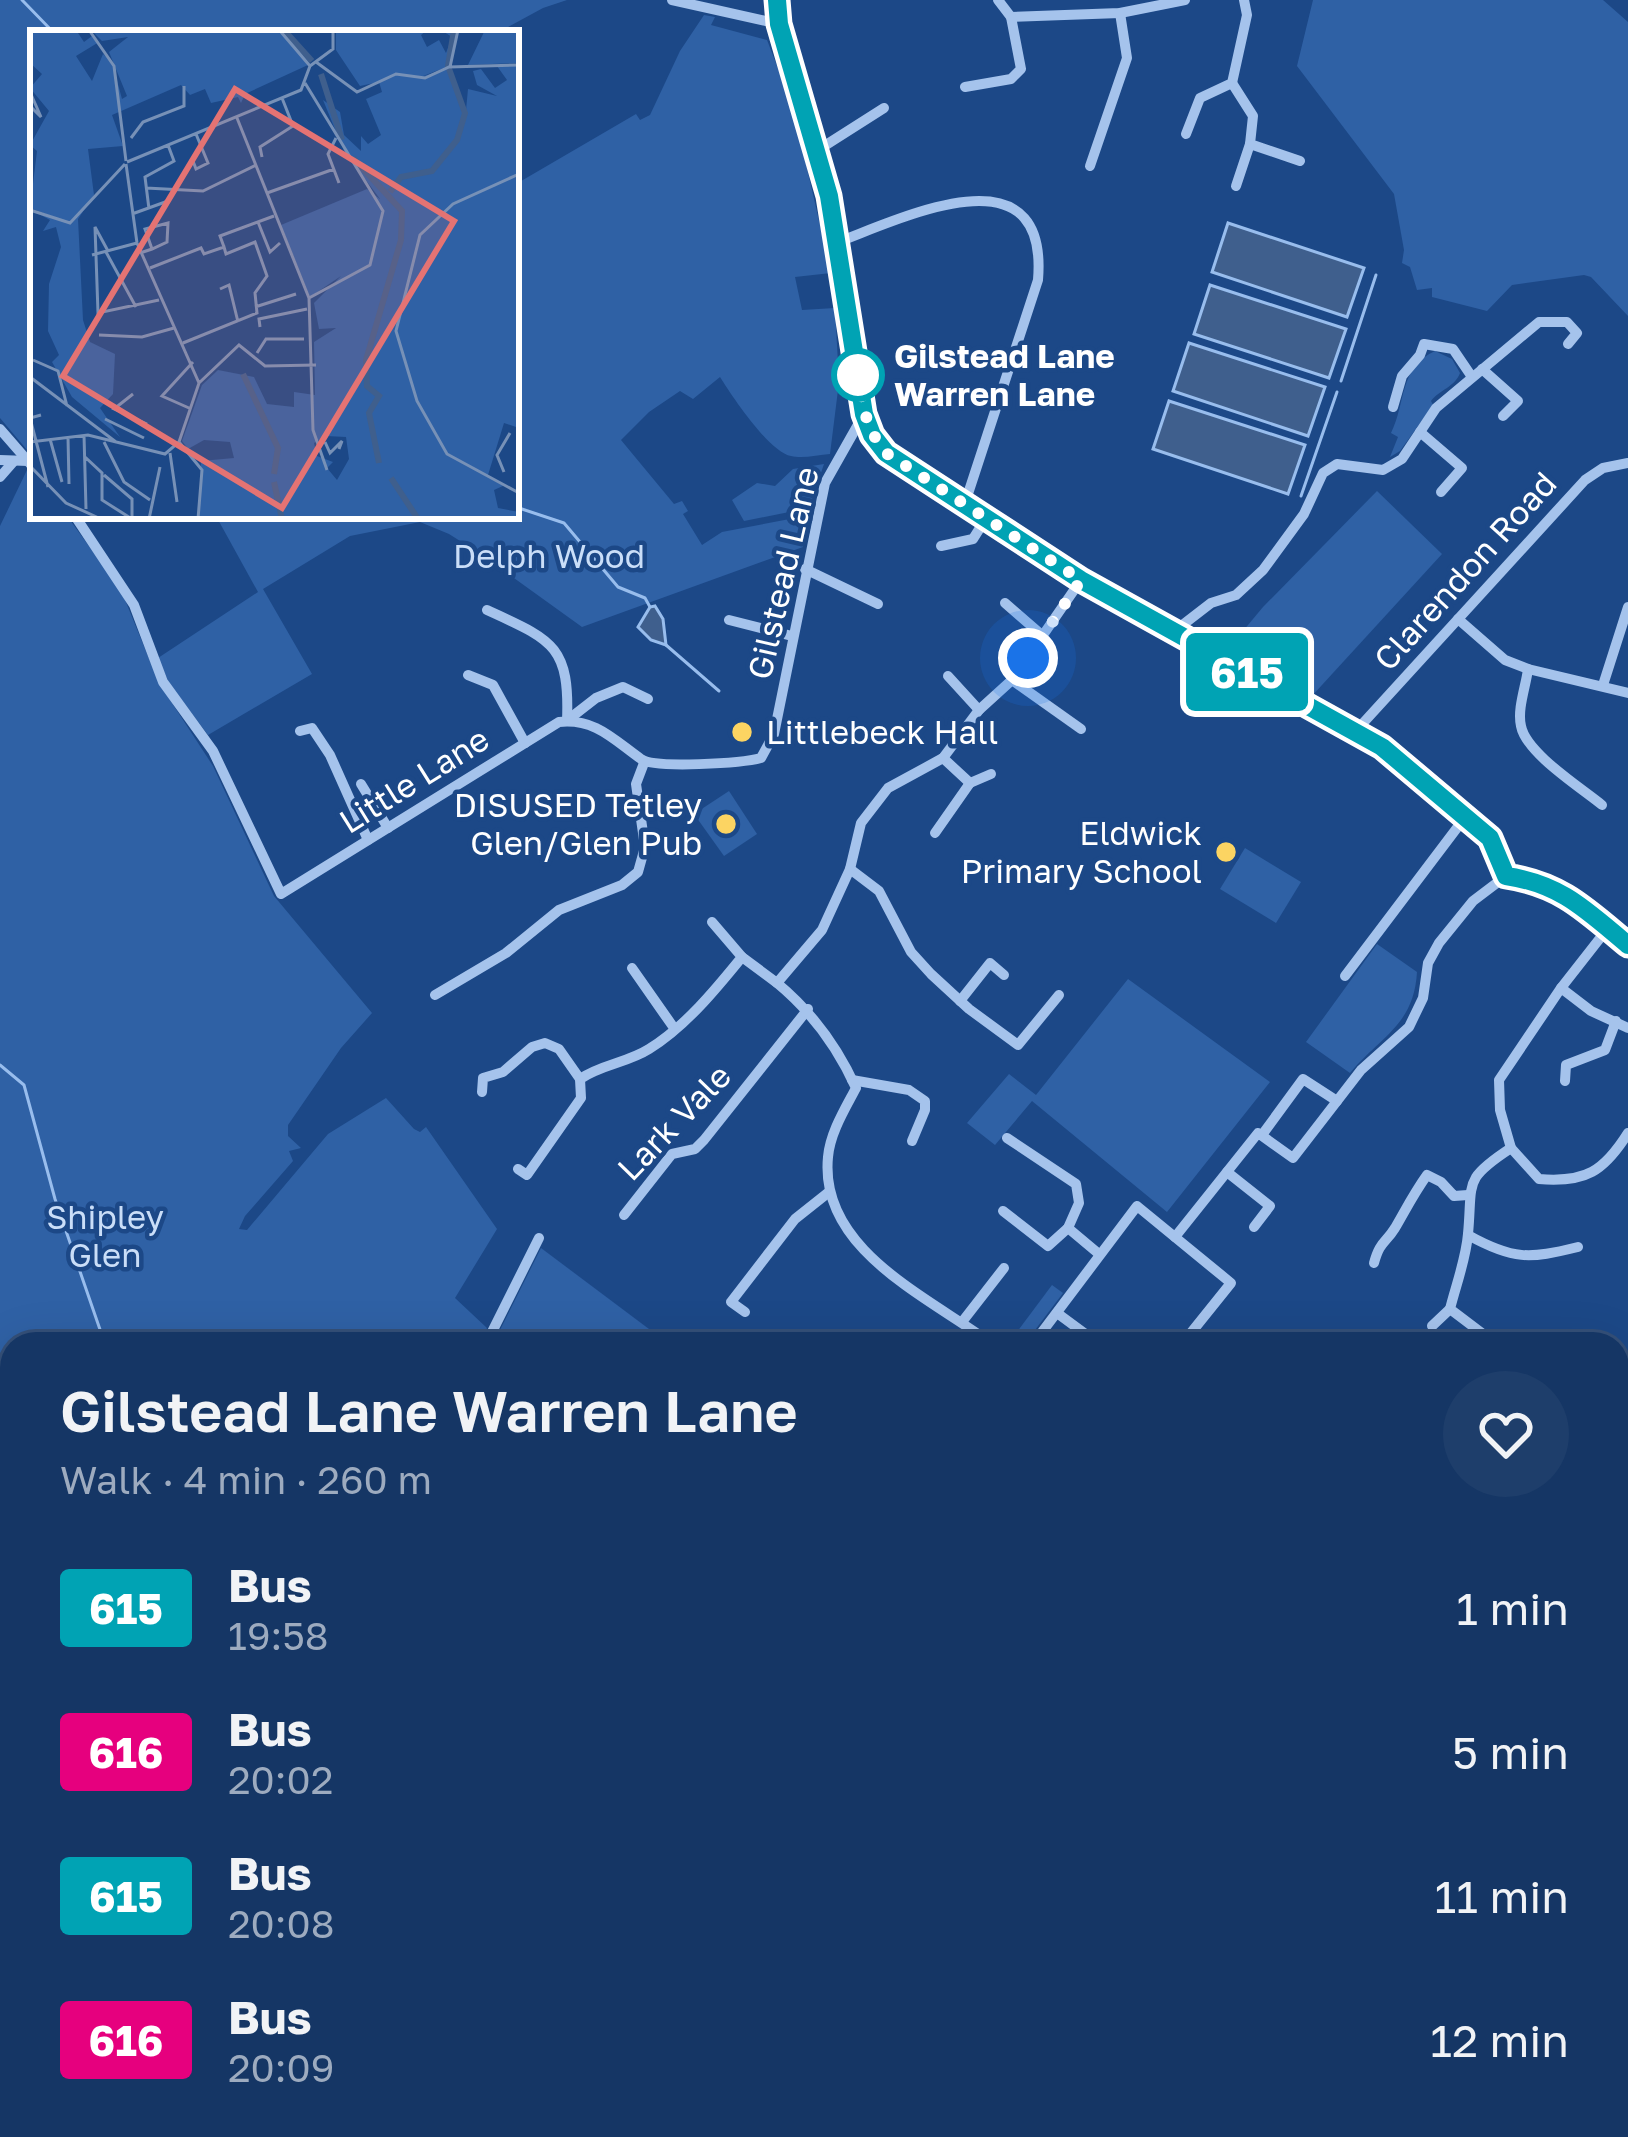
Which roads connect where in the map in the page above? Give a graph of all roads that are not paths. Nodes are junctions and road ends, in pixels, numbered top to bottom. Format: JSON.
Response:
{"nodes":[{"id":1,"x":672,"y":0,"type":"edge"},
{"id":2,"x":788,"y":0,"type":"edge"},
{"id":3,"x":998,"y":0,"type":"edge"},
{"id":4,"x":1185,"y":0,"type":"edge"},
{"id":5,"x":1244,"y":0,"type":"edge"},
{"id":6,"x":777,"y":1,"type":"edge"},
{"id":7,"x":1120,"y":13,"type":"junction"},
{"id":8,"x":1010,"y":17,"type":"junction"},
{"id":9,"x":779,"y":24,"type":"junction"},
{"id":10,"x":1232,"y":83,"type":"junction"},
{"id":11,"x":965,"y":87,"type":"dead end"},
{"id":12,"x":884,"y":108,"type":"dead end"},
{"id":13,"x":1186,"y":134,"type":"dead end"},
{"id":14,"x":1250,"y":144,"type":"junction"},
{"id":15,"x":818,"y":150,"type":"junction"},
{"id":16,"x":1300,"y":160,"type":"dead end"},
{"id":17,"x":1090,"y":166,"type":"dead end"},
{"id":18,"x":1236,"y":186,"type":"dead end"},
{"id":19,"x":838,"y":242,"type":"junction"},
{"id":20,"x":1568,"y":344,"type":"dead end"},
{"id":21,"x":1477,"y":373,"type":"junction"},
{"id":22,"x":1393,"y":407,"type":"dead end"},
{"id":23,"x":864,"y":414,"type":"junction"},
{"id":24,"x":1504,"y":416,"type":"dead end"},
{"id":25,"x":0,"y":429,"type":"edge"},
{"id":26,"x":1420,"y":432,"type":"junction"},
{"id":27,"x":0,"y":460,"type":"edge"},
{"id":28,"x":25,"y":463,"type":"edge"},
{"id":29,"x":1628,"y":464,"type":"edge"},
{"id":30,"x":0,"y":477,"type":"edge"},
{"id":31,"x":1442,"y":492,"type":"dead end"},
{"id":32,"x":965,"y":503,"type":"junction"},
{"id":33,"x":77,"y":519,"type":"edge"},
{"id":34,"x":985,"y":520,"type":"junction"},
{"id":35,"x":941,"y":546,"type":"dead end"},
{"id":36,"x":805,"y":569,"type":"junction"},
{"id":37,"x":1081,"y":580,"type":"junction"},
{"id":38,"x":1005,"y":603,"type":"dead end"},
{"id":39,"x":878,"y":604,"type":"dead end"},
{"id":40,"x":1628,"y":607,"type":"edge"},
{"id":41,"x":487,"y":610,"type":"dead end"},
{"id":42,"x":1458,"y":619,"type":"junction"},
{"id":43,"x":729,"y":620,"type":"dead end"},
{"id":44,"x":1176,"y":630,"type":"junction"},
{"id":45,"x":792,"y":636,"type":"junction"},
{"id":46,"x":1042,"y":636,"type":"junction"},
{"id":47,"x":1528,"y":669,"type":"junction"},
{"id":48,"x":468,"y":675,"type":"dead end"},
{"id":49,"x":948,"y":676,"type":"dead end"},
{"id":50,"x":1012,"y":680,"type":"junction"},
{"id":51,"x":1603,"y":686,"type":"junction"},
{"id":52,"x":1628,"y":693,"type":"edge"},
{"id":53,"x":648,"y":699,"type":"dead end"},
{"id":54,"x":979,"y":710,"type":"junction"},
{"id":55,"x":572,"y":721,"type":"junction"},
{"id":56,"x":1082,"y":729,"type":"dead end"},
{"id":57,"x":300,"y":731,"type":"dead end"},
{"id":58,"x":1354,"y":733,"type":"junction"},
{"id":59,"x":525,"y":743,"type":"junction"},
{"id":60,"x":943,"y":758,"type":"junction"},
{"id":61,"x":644,"y":763,"type":"junction"},
{"id":62,"x":991,"y":774,"type":"dead end"},
{"id":63,"x":970,"y":783,"type":"junction"},
{"id":64,"x":361,"y":784,"type":"dead end"},
{"id":65,"x":1602,"y":805,"type":"dead end"},
{"id":66,"x":1466,"y":816,"type":"junction"},
{"id":67,"x":388,"y":828,"type":"junction"},
{"id":68,"x":935,"y":833,"type":"dead end"},
{"id":69,"x":368,"y":840,"type":"junction"},
{"id":70,"x":850,"y":869,"type":"junction"},
{"id":71,"x":1506,"y":876,"type":"junction"},
{"id":72,"x":712,"y":922,"type":"dead end"},
{"id":73,"x":1608,"y":928,"type":"junction"},
{"id":74,"x":1628,"y":944,"type":"edge"},
{"id":75,"x":742,"y":957,"type":"junction"},
{"id":76,"x":632,"y":968,"type":"dead end"},
{"id":77,"x":1004,"y":974,"type":"dead end"},
{"id":78,"x":1345,"y":976,"type":"dead end"},
{"id":79,"x":777,"y":983,"type":"junction"},
{"id":80,"x":1561,"y":988,"type":"junction"},
{"id":81,"x":435,"y":994,"type":"dead end"},
{"id":82,"x":1060,"y":995,"type":"dead end"},
{"id":83,"x":960,"y":1001,"type":"junction"},
{"id":84,"x":808,"y":1009,"type":"junction"},
{"id":85,"x":1622,"y":1024,"type":"edge"},
{"id":86,"x":674,"y":1028,"type":"junction"},
{"id":87,"x":580,"y":1079,"type":"junction"},
{"id":88,"x":852,"y":1080,"type":"junction"},
{"id":89,"x":479,"y":1082,"type":"dead end"},
{"id":90,"x":1565,"y":1082,"type":"dead end"},
{"id":91,"x":1337,"y":1101,"type":"junction"},
{"id":92,"x":1628,"y":1133,"type":"edge"},
{"id":93,"x":1262,"y":1135,"type":"junction"},
{"id":94,"x":1007,"y":1138,"type":"dead end"},
{"id":95,"x":912,"y":1142,"type":"dead end"},
{"id":96,"x":1046,"y":1142,"type":"dead end"},
{"id":97,"x":1511,"y":1148,"type":"junction"},
{"id":98,"x":1033,"y":1156,"type":"junction"},
{"id":99,"x":518,"y":1168,"type":"dead end"},
{"id":100,"x":1227,"y":1172,"type":"junction"},
{"id":101,"x":829,"y":1192,"type":"junction"},
{"id":102,"x":1468,"y":1196,"type":"junction"},
{"id":103,"x":1003,"y":1211,"type":"dead end"},
{"id":104,"x":624,"y":1215,"type":"dead end"},
{"id":105,"x":1254,"y":1227,"type":"dead end"},
{"id":106,"x":1068,"y":1228,"type":"junction"},
{"id":107,"x":1468,"y":1235,"type":"junction"},
{"id":108,"x":1175,"y":1237,"type":"junction"},
{"id":109,"x":538,"y":1238,"type":"dead end"},
{"id":110,"x":1579,"y":1247,"type":"dead end"},
{"id":111,"x":1099,"y":1254,"type":"junction"},
{"id":112,"x":1374,"y":1263,"type":"dead end"},
{"id":113,"x":1004,"y":1268,"type":"dead end"},
{"id":114,"x":718,"y":1292,"type":"dead end"},
{"id":115,"x":730,"y":1302,"type":"junction"},
{"id":116,"x":1450,"y":1309,"type":"junction"},
{"id":117,"x":745,"y":1312,"type":"dead end"},
{"id":118,"x":1057,"y":1312,"type":"junction"},
{"id":119,"x":962,"y":1322,"type":"junction"},
{"id":120,"x":1432,"y":1326,"type":"dead end"},
{"id":121,"x":493,"y":1332,"type":"edge"},
{"id":122,"x":976,"y":1332,"type":"edge"},
{"id":123,"x":1042,"y":1332,"type":"edge"},
{"id":124,"x":1083,"y":1332,"type":"edge"},
{"id":125,"x":1192,"y":1332,"type":"edge"},
{"id":126,"x":1480,"y":1332,"type":"edge"}],
"edges":[{"from":1,"to":9,"type":"street"},
{"from":2,"to":6,"type":"street"},
{"from":3,"to":8,"type":"street"},
{"from":4,"to":7,"type":"street"},
{"from":5,"to":10,"type":"street"},
{"from":6,"to":9,"type":"street"},
{"from":7,"to":8,"type":"street"},
{"from":7,"to":17,"type":"street"},
{"from":8,"to":11,"type":"street"},
{"from":9,"to":15,"type":"street"},
{"from":10,"to":13,"type":"street"},
{"from":10,"to":14,"type":"street"},
{"from":12,"to":15,"type":"street"},
{"from":14,"to":16,"type":"street"},
{"from":14,"to":18,"type":"street"},
{"from":15,"to":19,"type":"street"},
{"from":19,"to":23,"type":"street"},
{"from":19,"to":32,"type":"street"},
{"from":20,"to":21,"type":"street"},
{"from":21,"to":22,"type":"street"},
{"from":21,"to":24,"type":"street"},
{"from":21,"to":26,"type":"street"},
{"from":23,"to":32,"type":"street"},
{"from":23,"to":36,"type":"street","name":"Gilstead Lane"},
{"from":25,"to":28,"type":"street"},
{"from":26,"to":31,"type":"street"},
{"from":26,"to":44,"type":"street"},
{"from":27,"to":28,"type":"street"},
{"from":28,"to":30,"type":"street"},
{"from":29,"to":42,"type":"street","name":"Clarendon Road"},
{"from":32,"to":34,"type":"street"},
{"from":33,"to":69,"type":"street","name":"Little Lane"},
{"from":34,"to":35,"type":"street"},
{"from":34,"to":37,"type":"street"},
{"from":36,"to":39,"type":"street"},
{"from":36,"to":45,"type":"street","name":"Gilstead Lane"},
{"from":37,"to":44,"type":"street"},
{"from":37,"to":46,"type":"street"},
{"from":38,"to":46,"type":"street"},
{"from":40,"to":51,"type":"street"},
{"from":41,"to":55,"type":"street"},
{"from":42,"to":47,"type":"street"},
{"from":42,"to":58,"type":"street","name":"Clarendon Road"},
{"from":43,"to":45,"type":"street"},
{"from":44,"to":58,"type":"street"},
{"from":45,"to":61,"type":"street","name":"Gilstead Lane"},
{"from":46,"to":50,"type":"street"},
{"from":47,"to":51,"type":"street"},
{"from":47,"to":65,"type":"street"},
{"from":48,"to":59,"type":"street"},
{"from":49,"to":54,"type":"street"},
{"from":50,"to":54,"type":"street"},
{"from":50,"to":56,"type":"street"},
{"from":51,"to":52,"type":"street"},
{"from":53,"to":55,"type":"street","name":"Little Lane"},
{"from":54,"to":60,"type":"street"},
{"from":55,"to":59,"type":"street","name":"Little Lane"},
{"from":55,"to":61,"type":"street"},
{"from":57,"to":69,"type":"street"},
{"from":58,"to":66,"type":"street"},
{"from":59,"to":67,"type":"street","name":"Little Lane"},
{"from":60,"to":63,"type":"street"},
{"from":60,"to":70,"type":"street"},
{"from":61,"to":81,"type":"street"},
{"from":62,"to":63,"type":"street"},
{"from":63,"to":68,"type":"street"},
{"from":64,"to":67,"type":"street"},
{"from":66,"to":71,"type":"street"},
{"from":66,"to":78,"type":"street"},
{"from":67,"to":69,"type":"street","name":"Little Lane"},
{"from":70,"to":79,"type":"street"},
{"from":70,"to":83,"type":"street"},
{"from":71,"to":73,"type":"street"},
{"from":71,"to":91,"type":"street"},
{"from":72,"to":75,"type":"street"},
{"from":73,"to":74,"type":"street"},
{"from":73,"to":80,"type":"street"},
{"from":75,"to":79,"type":"street"},
{"from":75,"to":86,"type":"street"},
{"from":76,"to":86,"type":"street"},
{"from":77,"to":83,"type":"street"},
{"from":79,"to":84,"type":"street"},
{"from":80,"to":85,"type":"street"},
{"from":80,"to":97,"type":"street"},
{"from":82,"to":83,"type":"street"},
{"from":84,"to":88,"type":"street"},
{"from":84,"to":104,"type":"street","name":"Lark Vale"},
{"from":85,"to":90,"type":"street"},
{"from":86,"to":87,"type":"street"},
{"from":87,"to":89,"type":"street"},
{"from":87,"to":99,"type":"street"},
{"from":88,"to":95,"type":"street"},
{"from":88,"to":101,"type":"street"},
{"from":91,"to":93,"type":"street"},
{"from":91,"to":93,"type":"street"},
{"from":92,"to":97,"type":"street"},
{"from":93,"to":100,"type":"street"},
{"from":94,"to":98,"type":"street"},
{"from":96,"to":98,"type":"street"},
{"from":97,"to":102,"type":"street"},
{"from":98,"to":106,"type":"street"},
{"from":100,"to":105,"type":"street"},
{"from":100,"to":108,"type":"street"},
{"from":101,"to":115,"type":"street"},
{"from":101,"to":119,"type":"street"},
{"from":102,"to":107,"type":"street"},
{"from":102,"to":112,"type":"street"},
{"from":103,"to":106,"type":"street"},
{"from":106,"to":111,"type":"street"},
{"from":107,"to":110,"type":"street"},
{"from":107,"to":116,"type":"street"},
{"from":108,"to":111,"type":"street"},
{"from":108,"to":125,"type":"street"},
{"from":109,"to":121,"type":"street"},
{"from":111,"to":118,"type":"street"},
{"from":113,"to":119,"type":"street"},
{"from":114,"to":115,"type":"street"},
{"from":115,"to":117,"type":"street"},
{"from":116,"to":120,"type":"street"},
{"from":116,"to":126,"type":"street"},
{"from":118,"to":123,"type":"street"},
{"from":118,"to":124,"type":"street"},
{"from":119,"to":122,"type":"street"}]}
